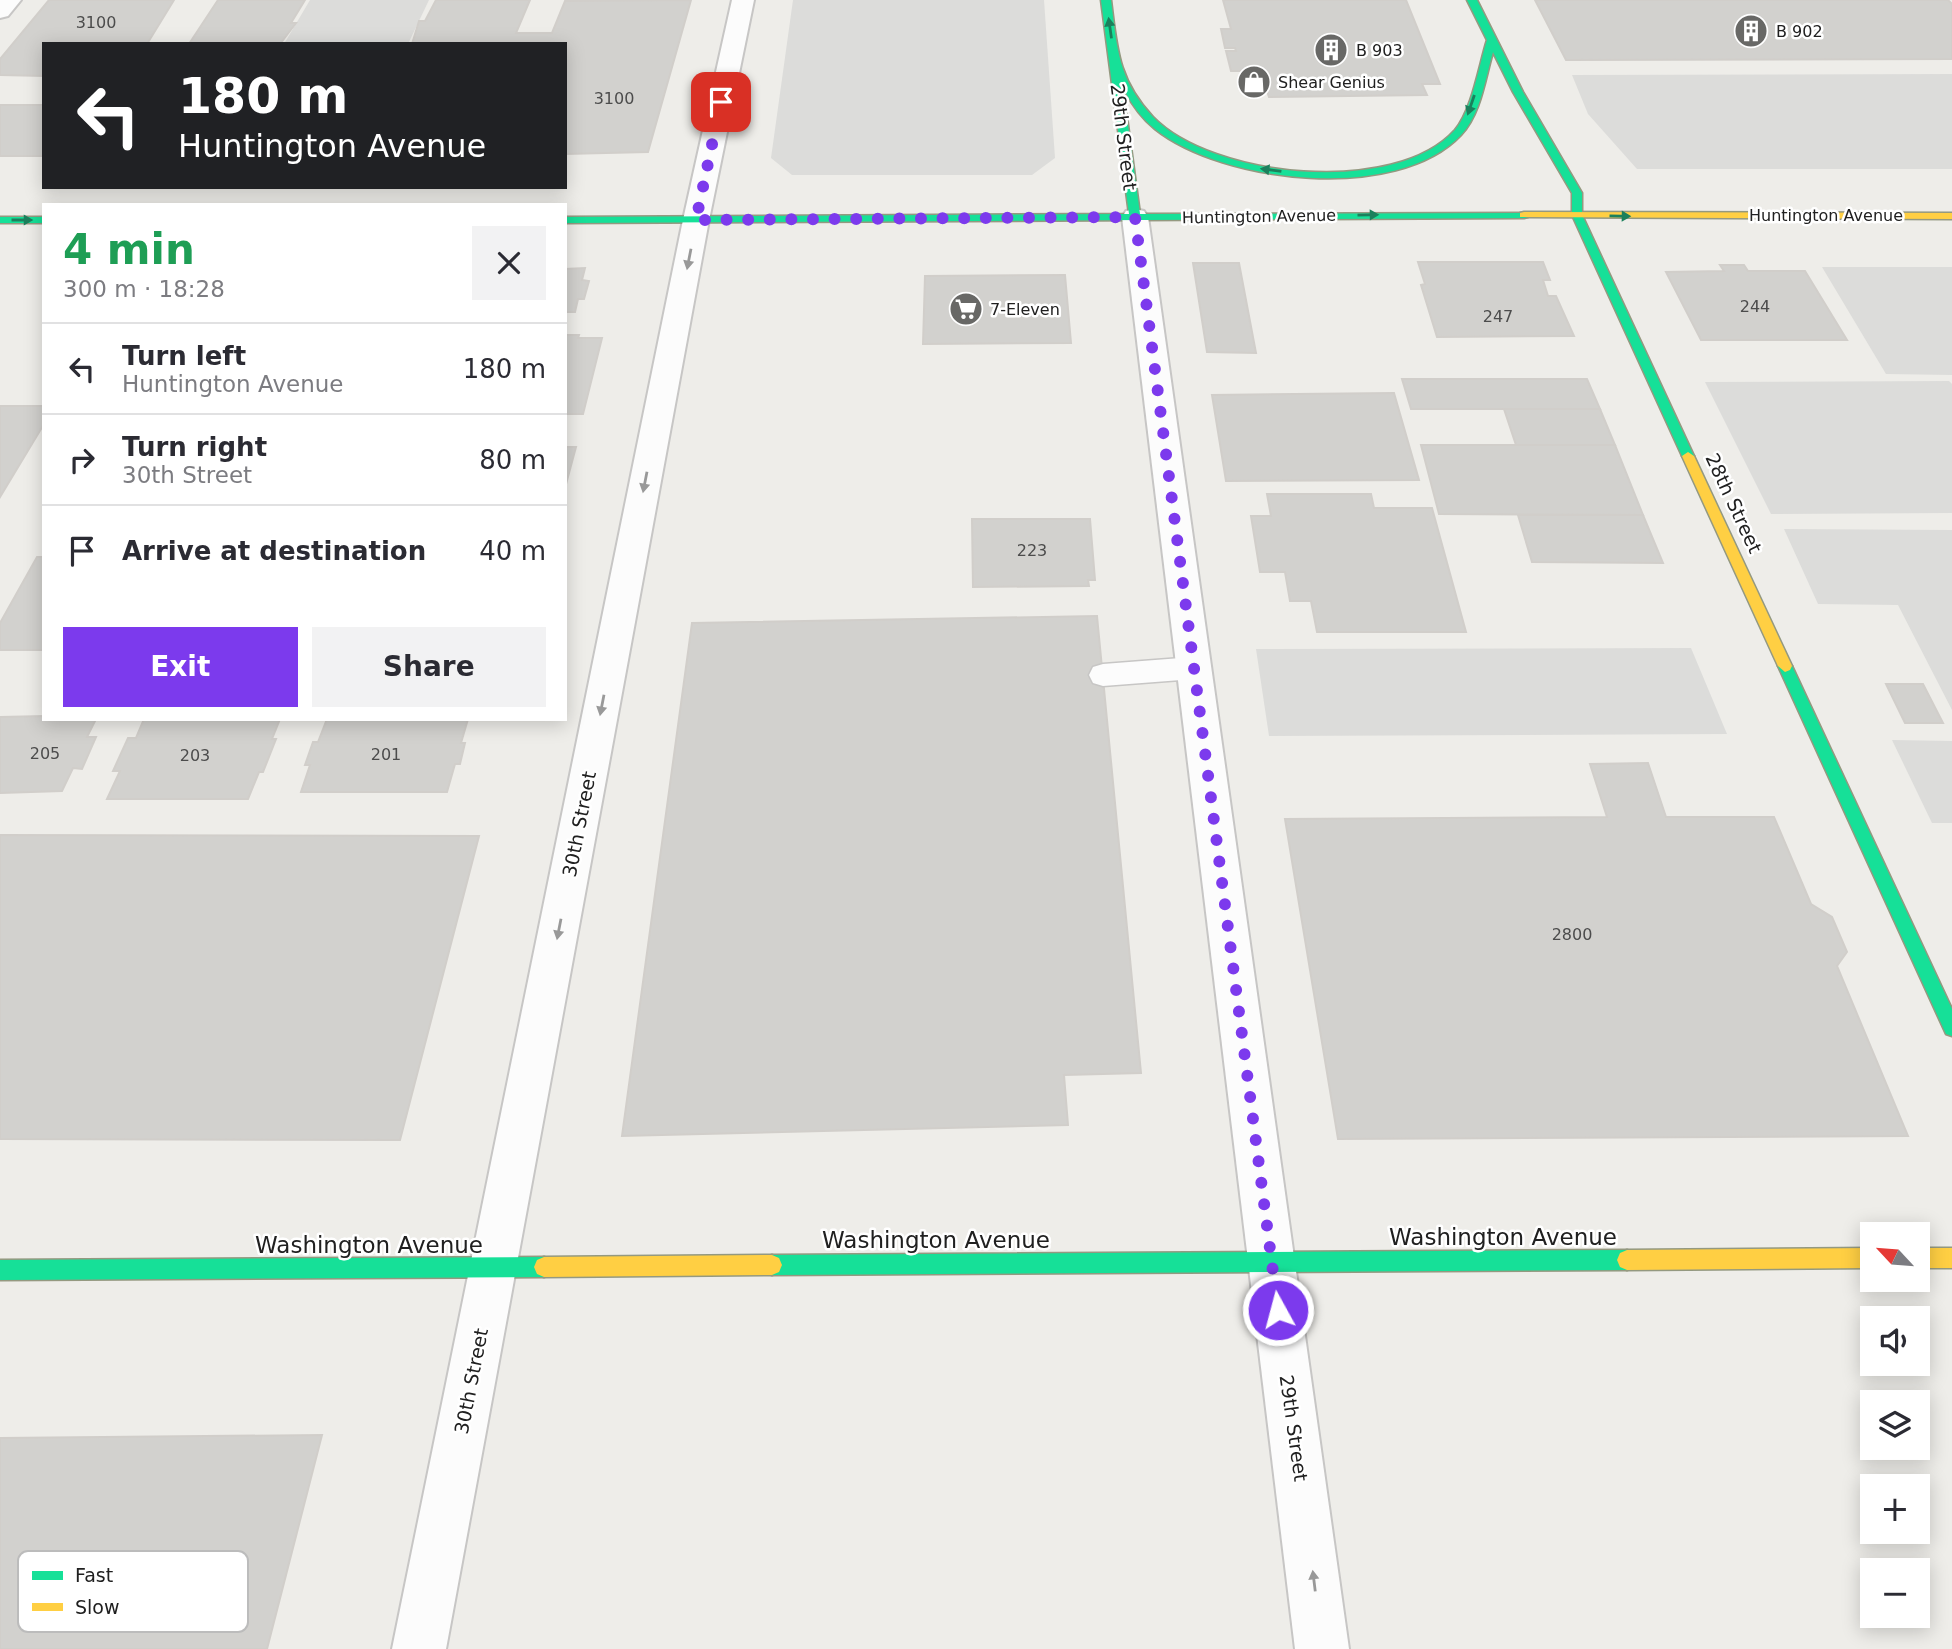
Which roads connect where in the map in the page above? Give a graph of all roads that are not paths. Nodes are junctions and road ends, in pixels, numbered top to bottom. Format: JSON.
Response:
{"nodes":[{"id":1,"x":10,"y":0,"type":"edge"},
{"id":2,"x":743,"y":0,"type":"edge"},
{"id":3,"x":1106,"y":0,"type":"edge"},
{"id":4,"x":1472,"y":0,"type":"edge"},
{"id":5,"x":0,"y":11,"type":"edge"},
{"id":6,"x":1492,"y":40,"type":"junction"},
{"id":7,"x":1115,"y":66,"type":"junction"},
{"id":8,"x":1577,"y":215,"type":"junction"},
{"id":9,"x":1952,"y":216,"type":"edge"},
{"id":10,"x":1135,"y":217,"type":"junction"},
{"id":11,"x":0,"y":220,"type":"edge"},
{"id":12,"x":42,"y":220,"type":"edge"},
{"id":13,"x":567,"y":220,"type":"edge"},
{"id":14,"x":696,"y":220,"type":"junction"},
{"id":15,"x":1194,"y":668,"type":"junction"},
{"id":16,"x":1103,"y":675,"type":"dead end"},
{"id":17,"x":1952,"y":1028,"type":"edge"},
{"id":18,"x":1860,"y":1258,"type":"edge"},
{"id":19,"x":1930,"y":1258,"type":"edge"},
{"id":20,"x":1952,"y":1258,"type":"edge"},
{"id":21,"x":1272,"y":1260,"type":"junction"},
{"id":22,"x":493,"y":1266,"type":"junction"},
{"id":23,"x":0,"y":1270,"type":"edge"},
{"id":24,"x":419,"y":1649,"type":"edge"},
{"id":25,"x":1322,"y":1649,"type":"edge"}],
"edges":[{"from":1,"to":5,"type":"street"},
{"from":2,"to":14,"type":"street","name":"30th Street"},
{"from":7,"to":3,"type":"main road","name":"29th Street","one_way":true},
{"from":4,"to":6,"type":"main road","name":"28th Street"},
{"from":6,"to":7,"type":"main road","one_way":true},
{"from":6,"to":8,"type":"main road","name":"28th Street"},
{"from":7,"to":10,"type":"main road","name":"29th Street"},
{"from":8,"to":9,"type":"main road","name":"Huntington Avenue","one_way":true},
{"from":10,"to":8,"type":"main road","name":"Huntington Avenue","one_way":true},
{"from":8,"to":17,"type":"main road","name":"28th Street"},
{"from":10,"to":14,"type":"main road","name":"Huntington Avenue"},
{"from":10,"to":15,"type":"street","name":"29th Street"},
{"from":11,"to":12,"type":"main road","one_way":true},
{"from":13,"to":14,"type":"main road","name":"Huntington Avenue"},
{"from":14,"to":22,"type":"street","name":"30th Street","one_way":true},
{"from":15,"to":16,"type":"lane"},
{"from":15,"to":21,"type":"street","name":"29th Street"},
{"from":18,"to":21,"type":"main road","name":"Washington Avenue"},
{"from":19,"to":20,"type":"main road"},
{"from":21,"to":22,"type":"main road","name":"Washington Avenue"},
{"from":25,"to":21,"type":"street","name":"29th Street","one_way":true},
{"from":22,"to":23,"type":"main road","name":"Washington Avenue"},
{"from":22,"to":24,"type":"street","name":"30th Street"}]}
